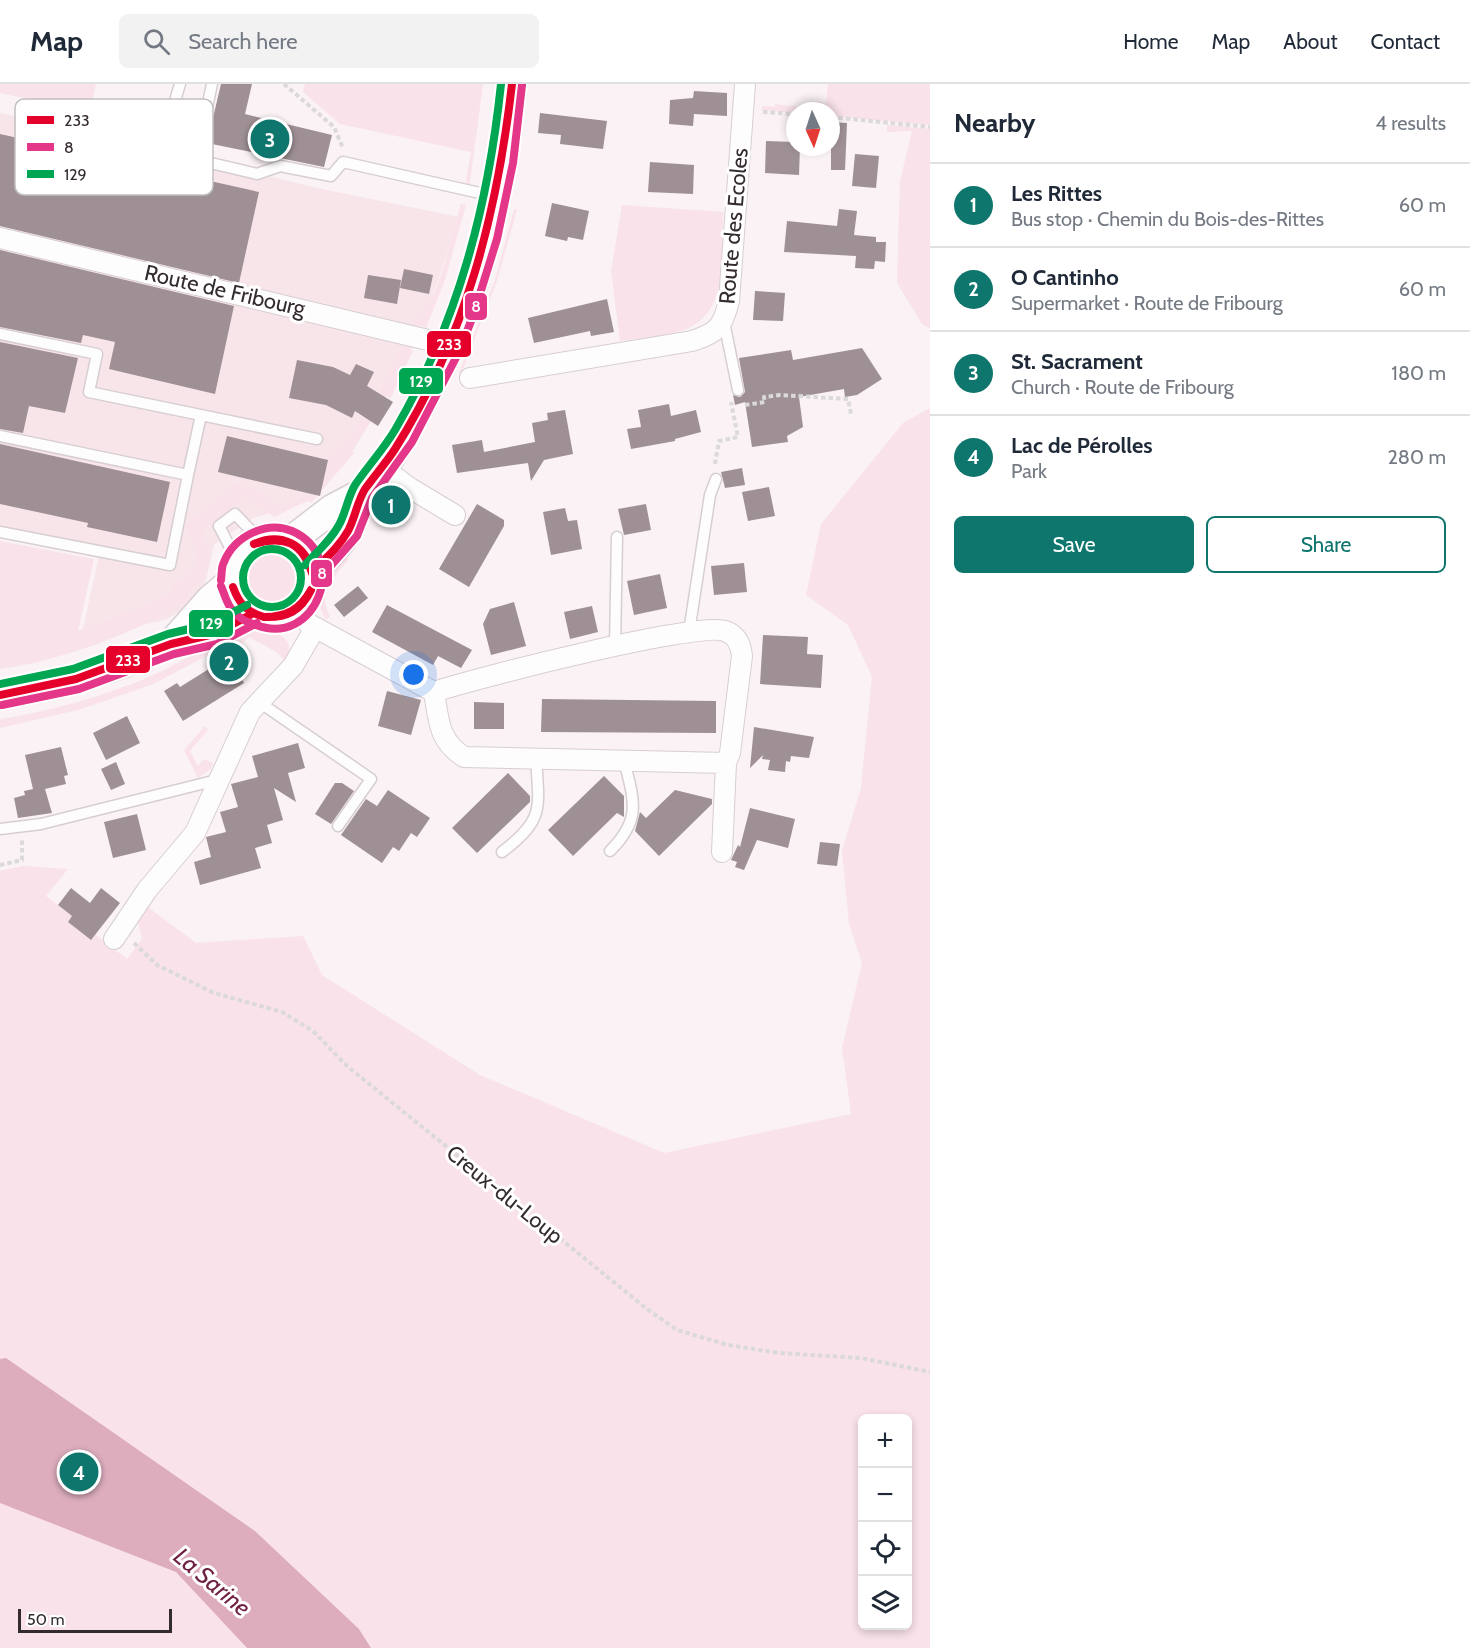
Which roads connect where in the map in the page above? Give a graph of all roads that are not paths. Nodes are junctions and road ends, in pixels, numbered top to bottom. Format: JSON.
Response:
{"nodes":[{"id":1,"x":180,"y":84,"type":"edge"},
{"id":2,"x":212,"y":84,"type":"edge"},
{"id":3,"x":512,"y":84,"type":"edge"},
{"id":4,"x":745,"y":84,"type":"edge"},
{"id":5,"x":176,"y":99,"type":"edge"},
{"id":6,"x":209,"y":99,"type":"edge"},
{"id":7,"x":213,"y":164,"type":"edge"},
{"id":8,"x":497,"y":197,"type":"junction"},
{"id":9,"x":0,"y":238,"type":"edge"},
{"id":10,"x":724,"y":322,"type":"junction"},
{"id":11,"x":0,"y":334,"type":"edge"},
{"id":12,"x":449,"y":345,"type":"junction"},
{"id":13,"x":470,"y":378,"type":"dead end"},
{"id":14,"x":734,"y":393,"type":"road end"},
{"id":15,"x":201,"y":415,"type":"junction"},
{"id":16,"x":0,"y":436,"type":"edge"},
{"id":17,"x":317,"y":439,"type":"dead end"},
{"id":18,"x":383,"y":468,"type":"junction"},
{"id":19,"x":188,"y":474,"type":"junction"},
{"id":20,"x":716,"y":478,"type":"dead end"},
{"id":21,"x":364,"y":492,"type":"junction"},
{"id":22,"x":455,"y":515,"type":"dead end"},
{"id":23,"x":0,"y":532,"type":"edge"},
{"id":24,"x":617,"y":537,"type":"dead end"},
{"id":25,"x":289,"y":542,"type":"junction"},
{"id":26,"x":234,"y":571,"type":"junction"},
{"id":27,"x":312,"y":572,"type":"junction"},
{"id":28,"x":252,"y":614,"type":"junction"},
{"id":29,"x":306,"y":619,"type":"junction"},
{"id":30,"x":689,"y":632,"type":"junction"},
{"id":31,"x":171,"y":644,"type":"junction"},
{"id":32,"x":615,"y":647,"type":"junction"},
{"id":33,"x":434,"y":692,"type":"junction"},
{"id":34,"x":0,"y":695,"type":"edge"},
{"id":35,"x":258,"y":702,"type":"junction"},
{"id":36,"x":536,"y":758,"type":"junction"},
{"id":37,"x":624,"y":760,"type":"junction"},
{"id":38,"x":726,"y":763,"type":"junction"},
{"id":39,"x":222,"y":779,"type":"junction"},
{"id":40,"x":338,"y":826,"type":"dead end"},
{"id":41,"x":0,"y":829,"type":"edge"},
{"id":42,"x":610,"y":851,"type":"dead end"},
{"id":43,"x":502,"y":852,"type":"dead end"},
{"id":44,"x":722,"y":852,"type":"dead end"},
{"id":45,"x":119,"y":932,"type":"road end"}],
"edges":[{"from":1,"to":5,"type":"lane"},
{"from":2,"to":6,"type":"lane"},
{"from":3,"to":8,"type":"main road"},
{"from":4,"to":10,"type":"street","name":"Route des Ecoles"},
{"from":7,"to":8,"type":"lane"},
{"from":8,"to":12,"type":"main road"},
{"from":9,"to":12,"type":"street","name":"Route de Fribourg"},
{"from":10,"to":13,"type":"street","name":"Route des Ecoles"},
{"from":10,"to":14,"type":"lane"},
{"from":11,"to":15,"type":"lane"},
{"from":12,"to":18,"type":"main road"},
{"from":15,"to":17,"type":"lane"},
{"from":15,"to":19,"type":"lane"},
{"from":16,"to":19,"type":"lane"},
{"from":18,"to":21,"type":"main road"},
{"from":18,"to":22,"type":"street"},
{"from":19,"to":23,"type":"lane"},
{"from":20,"to":30,"type":"lane"},
{"from":21,"to":25,"type":"main road"},
{"from":21,"to":27,"type":"main road"},
{"from":24,"to":32,"type":"lane"},
{"from":25,"to":26,"type":"main road"},
{"from":25,"to":27,"type":"main road"},
{"from":26,"to":28,"type":"main road"},
{"from":26,"to":31,"type":"main road"},
{"from":27,"to":29,"type":"main road"},
{"from":28,"to":29,"type":"main road"},
{"from":28,"to":31,"type":"main road"},
{"from":29,"to":33,"type":"street"},
{"from":29,"to":35,"type":"street"},
{"from":30,"to":32,"type":"street"},
{"from":30,"to":38,"type":"street"},
{"from":31,"to":34,"type":"main road"},
{"from":32,"to":33,"type":"street"},
{"from":33,"to":36,"type":"street"},
{"from":35,"to":39,"type":"street"},
{"from":35,"to":40,"type":"lane"},
{"from":36,"to":37,"type":"street"},
{"from":36,"to":43,"type":"lane"},
{"from":37,"to":38,"type":"street"},
{"from":37,"to":42,"type":"lane"},
{"from":38,"to":44,"type":"street"},
{"from":39,"to":41,"type":"lane"},
{"from":39,"to":45,"type":"street"}]}
